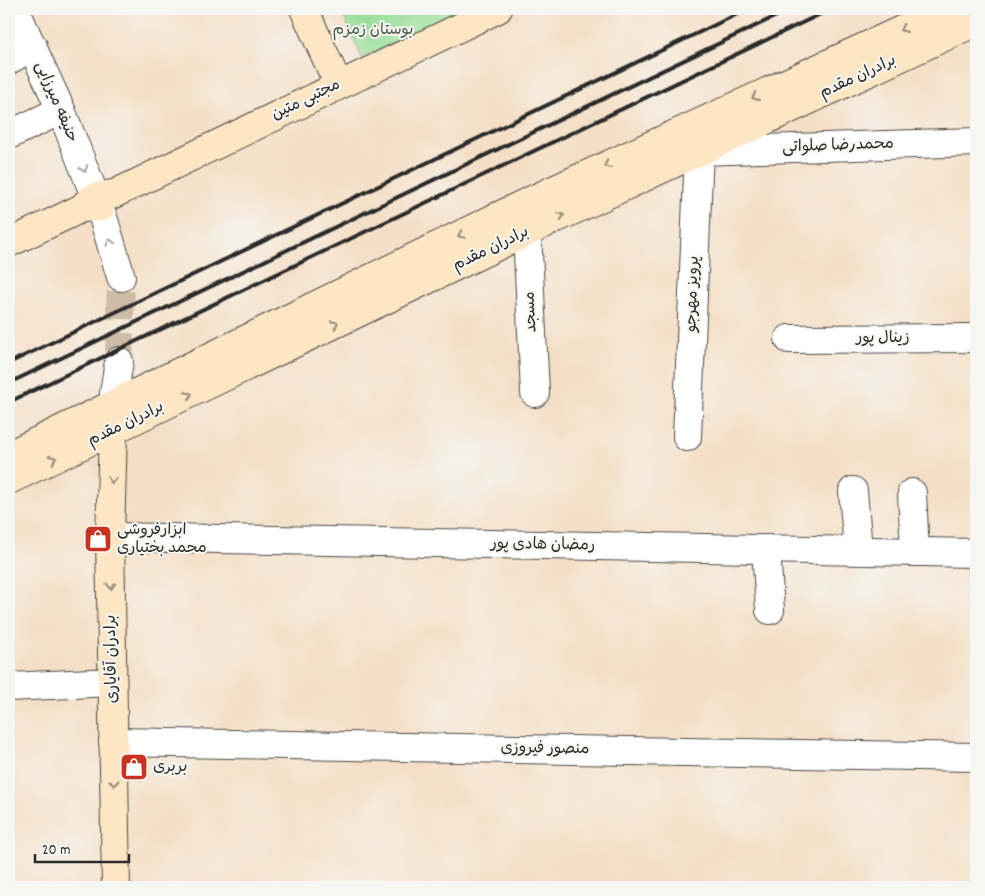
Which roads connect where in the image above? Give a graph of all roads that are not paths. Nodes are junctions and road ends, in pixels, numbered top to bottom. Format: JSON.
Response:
{"nodes":[{"id":1,"x":15,"y":9,"type":"edge"},
{"id":2,"x":304,"y":9,"type":"edge"},
{"id":3,"x":498,"y":9,"type":"edge"},
{"id":4,"x":947,"y":9,"type":"edge"},
{"id":5,"x":976,"y":22,"type":"edge"},
{"id":6,"x":33,"y":46,"type":"junction"},
{"id":7,"x":9,"y":60,"type":"edge"},
{"id":8,"x":338,"y":84,"type":"junction"},
{"id":9,"x":61,"y":110,"type":"junction"},
{"id":10,"x":9,"y":135,"type":"edge"},
{"id":11,"x":976,"y":142,"type":"edge"},
{"id":12,"x":699,"y":151,"type":"junction"},
{"id":13,"x":98,"y":201,"type":"junction"},
{"id":14,"x":527,"y":232,"type":"junction"},
{"id":15,"x":9,"y":242,"type":"edge"},
{"id":16,"x":121,"y":277,"type":"tunnel mouth"},
{"id":17,"x":976,"y":338,"type":"edge"},
{"id":18,"x":790,"y":339,"type":"dead end"},
{"id":19,"x":119,"y":361,"type":"tunnel mouth"},
{"id":20,"x":535,"y":392,"type":"dead end"},
{"id":21,"x":113,"y":418,"type":"junction"},
{"id":22,"x":687,"y":436,"type":"dead end"},
{"id":23,"x":9,"y":455,"type":"edge"},
{"id":24,"x":9,"y":480,"type":"edge"},
{"id":25,"x":853,"y":491,"type":"dead end"},
{"id":26,"x":912,"y":493,"type":"dead end"},
{"id":27,"x":110,"y":537,"type":"junction"},
{"id":28,"x":766,"y":549,"type":"junction"},
{"id":29,"x":858,"y":550,"type":"junction"},
{"id":30,"x":915,"y":552,"type":"junction"},
{"id":31,"x":976,"y":553,"type":"edge"},
{"id":32,"x":770,"y":610,"type":"dead end"},
{"id":33,"x":112,"y":682,"type":"junction"},
{"id":34,"x":9,"y":686,"type":"edge"},
{"id":35,"x":114,"y":742,"type":"junction"},
{"id":36,"x":976,"y":757,"type":"edge"},
{"id":37,"x":116,"y":887,"type":"edge"}],
"edges":[{"from":1,"to":6,"type":"street","name":"حنیفه میرزایی"},
{"from":2,"to":8,"type":"main road"},
{"from":3,"to":8,"type":"main road","name":"مجتبی متین"},
{"from":4,"to":21,"type":"main road","name":"برادران مقدم","one_way":true},
{"from":5,"to":12,"type":"main road","name":"برادران مقدم"},
{"from":6,"to":7,"type":"street"},
{"from":6,"to":9,"type":"street","name":"حنیفه میرزایی"},
{"from":8,"to":13,"type":"main road","name":"مجتبی متین"},
{"from":9,"to":10,"type":"street"},
{"from":9,"to":13,"type":"street","name":"حنیفه میرزایی","one_way":true},
{"from":11,"to":12,"type":"street","name":"محمدرضا صلواتی"},
{"from":14,"to":12,"type":"main road","name":"برادران مقدم","one_way":true},
{"from":12,"to":22,"type":"street","name":"پرویز مهرجو"},
{"from":13,"to":15,"type":"main road","name":"مجتبی متین"},
{"from":16,"to":13,"type":"street","name":"حنیفه میرزایی","one_way":true},
{"from":14,"to":20,"type":"street","name":"مسجد"},
{"from":21,"to":14,"type":"main road","name":"برادران مقدم","one_way":true},
{"from":17,"to":18,"type":"street","name":"زینال پور"},
{"from":19,"to":21,"type":"street"},
{"from":21,"to":23,"type":"main road","name":"برادران مقدم"},
{"from":24,"to":21,"type":"main road","name":"برادران مقدم","one_way":true},
{"from":21,"to":27,"type":"main road","name":"برادران آقایاری","one_way":true},
{"from":25,"to":29,"type":"street"},
{"from":26,"to":30,"type":"street"},
{"from":27,"to":28,"type":"street","name":"رمضان هادی پور"},
{"from":27,"to":33,"type":"main road","name":"برادران آقایاری","one_way":true},
{"from":28,"to":29,"type":"street","name":"رمضان هادی پور"},
{"from":28,"to":32,"type":"street"},
{"from":29,"to":30,"type":"street","name":"رمضان هادی پور"},
{"from":30,"to":31,"type":"street","name":"رمضان هادی پور"},
{"from":33,"to":34,"type":"street"},
{"from":33,"to":35,"type":"main road","name":"برادران آقایاری"},
{"from":35,"to":36,"type":"street","name":"منصور فیروزی"},
{"from":35,"to":37,"type":"main road","name":"برادران آقایاری","one_way":true}]}
